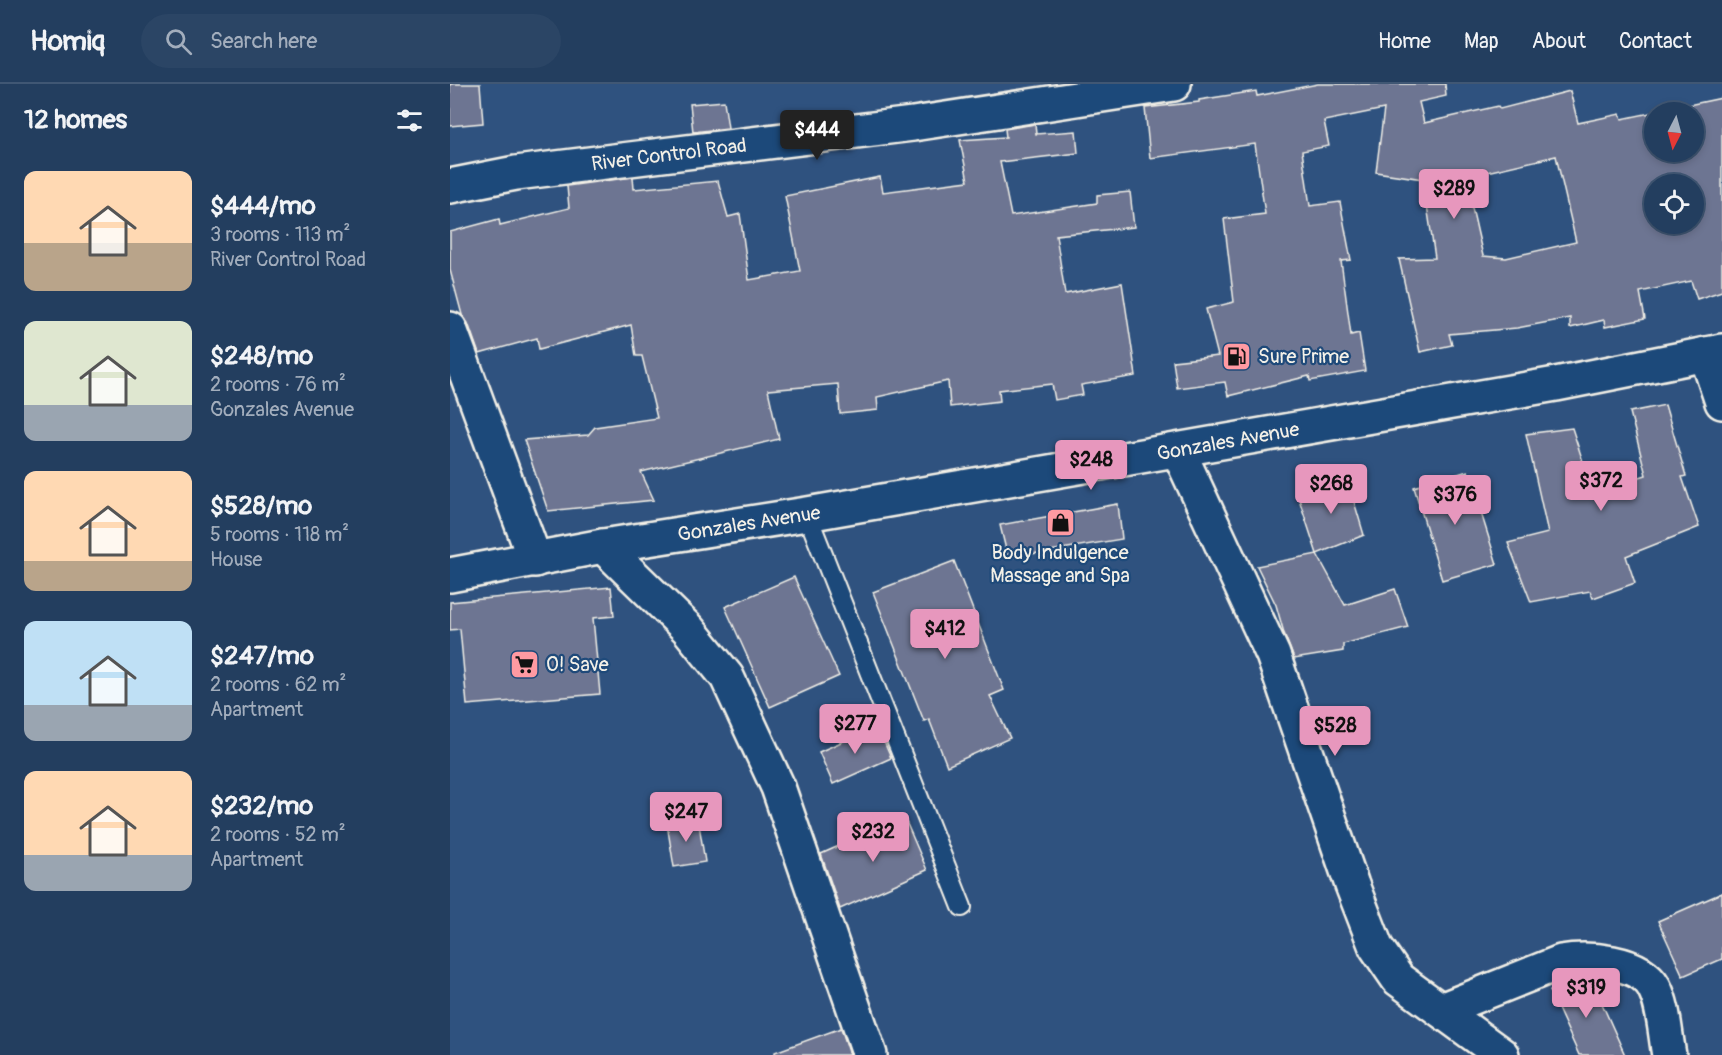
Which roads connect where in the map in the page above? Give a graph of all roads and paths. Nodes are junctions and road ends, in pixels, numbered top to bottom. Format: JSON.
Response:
{"nodes":[{"id":1,"x":1174,"y":84,"type":"edge"},
{"id":2,"x":450,"y":186,"type":"edge"},
{"id":3,"x":450,"y":329,"type":"edge"},
{"id":4,"x":1714,"y":352,"type":"edge"},
{"id":5,"x":1722,"y":402,"type":"edge"},
{"id":6,"x":1178,"y":450,"type":"junction"},
{"id":7,"x":807,"y":514,"type":"junction"},
{"id":8,"x":603,"y":546,"type":"junction"},
{"id":9,"x":535,"y":560,"type":"junction"},
{"id":10,"x":450,"y":575,"type":"edge"},
{"id":11,"x":962,"y":907,"type":"dead end"},
{"id":12,"x":1441,"y":1010,"type":"junction"},
{"id":13,"x":870,"y":1055,"type":"edge"},
{"id":14,"x":1502,"y":1055,"type":"edge"},
{"id":15,"x":1669,"y":1055,"type":"edge"}],
"edges":[{"from":1,"to":2,"type":"street","name":"River Control Road"},
{"from":3,"to":9,"type":"street"},
{"from":4,"to":5,"type":"street"},
{"from":4,"to":6,"type":"street","name":"Gonzales Avenue"},
{"from":6,"to":7,"type":"street","name":"Gonzales Avenue"},
{"from":6,"to":12,"type":"street"},
{"from":7,"to":8,"type":"street","name":"Gonzales Avenue"},
{"from":7,"to":11,"type":"lane"},
{"from":8,"to":9,"type":"street","name":"Gonzales Avenue"},
{"from":8,"to":13,"type":"street"},
{"from":9,"to":10,"type":"street","name":"Gonzales Avenue"},
{"from":12,"to":14,"type":"street"},
{"from":12,"to":15,"type":"street"}]}
